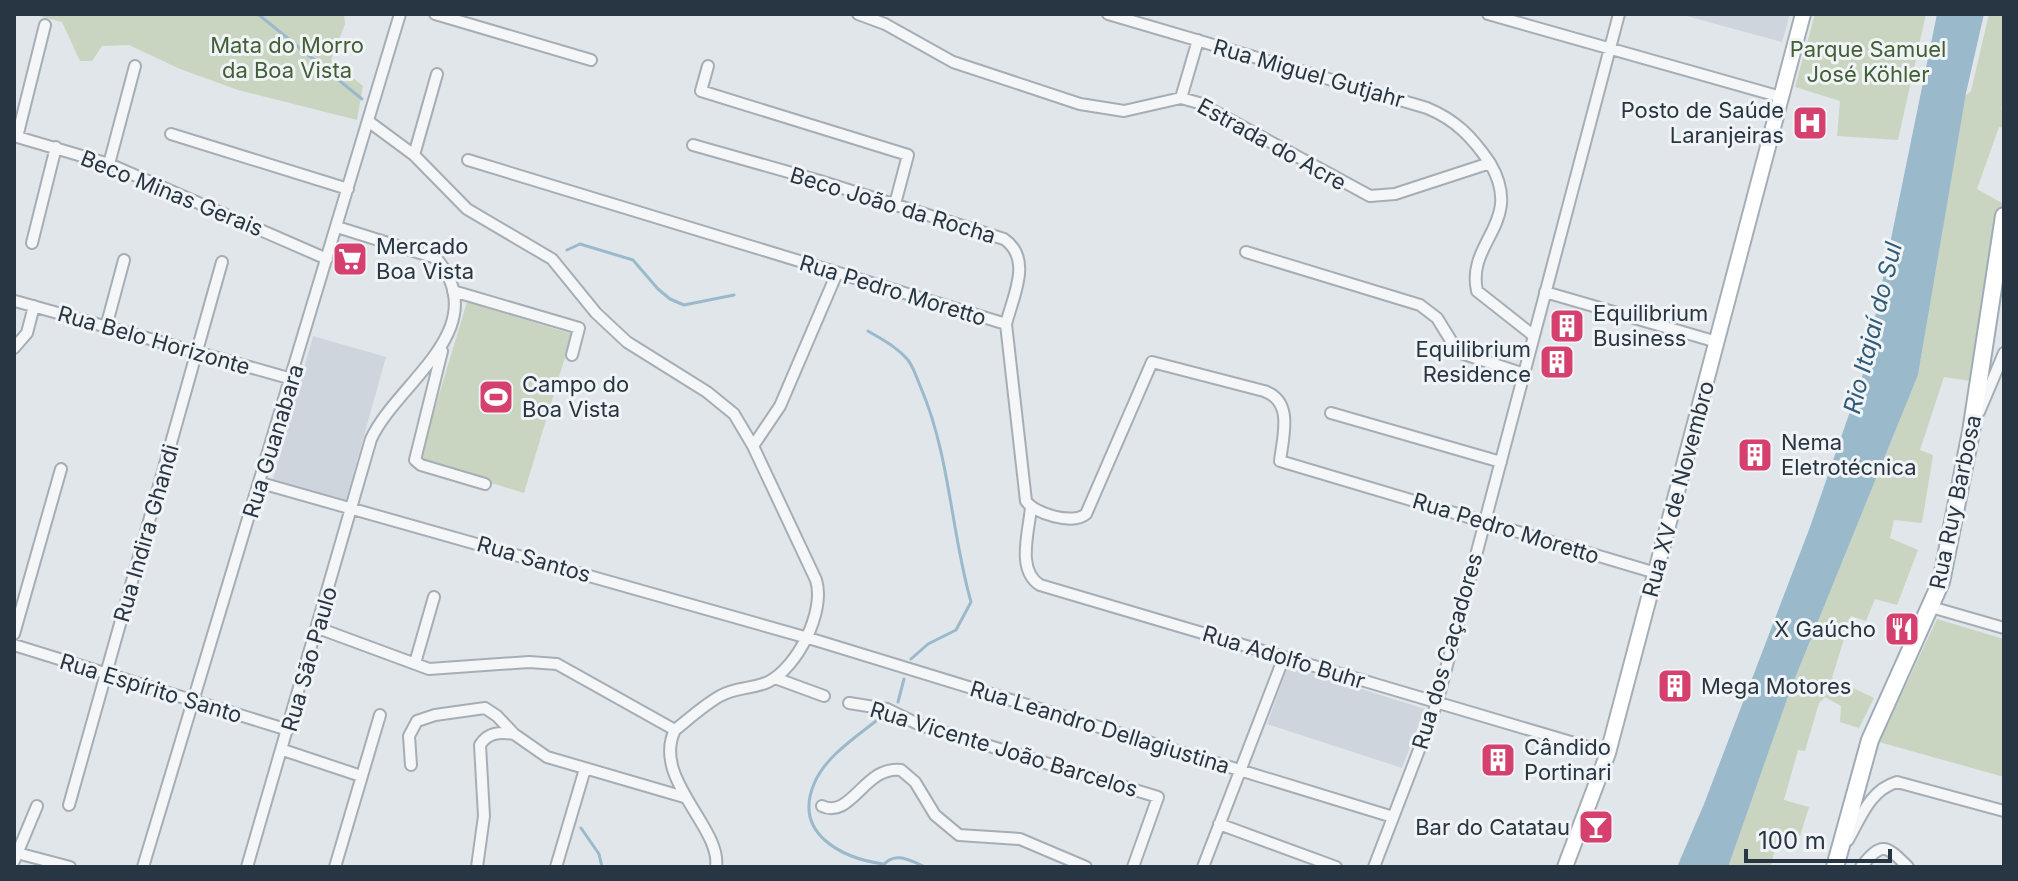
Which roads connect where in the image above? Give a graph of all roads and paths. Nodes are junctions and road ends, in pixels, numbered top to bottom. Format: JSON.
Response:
{"nodes":[{"id":1,"x":400,"y":14,"type":"edge"},
{"id":2,"x":435,"y":14,"type":"edge"},
{"id":3,"x":858,"y":14,"type":"edge"},
{"id":4,"x":1108,"y":14,"type":"edge"},
{"id":5,"x":1488,"y":14,"type":"edge"},
{"id":6,"x":1619,"y":14,"type":"edge"},
{"id":7,"x":1803,"y":14,"type":"edge"},
{"id":8,"x":45,"y":25,"type":"dead end"},
{"id":9,"x":1198,"y":40,"type":"junction"},
{"id":10,"x":1610,"y":49,"type":"junction"},
{"id":11,"x":591,"y":60,"type":"dead end"},
{"id":12,"x":135,"y":66,"type":"dead end"},
{"id":13,"x":708,"y":66,"type":"dead end"},
{"id":14,"x":437,"y":74,"type":"dead end"},
{"id":15,"x":1781,"y":97,"type":"junction"},
{"id":16,"x":1181,"y":98,"type":"junction"},
{"id":17,"x":368,"y":121,"type":"junction"},
{"id":18,"x":171,"y":134,"type":"dead end"},
{"id":19,"x":16,"y":137,"type":"edge"},
{"id":20,"x":693,"y":145,"type":"dead end"},
{"id":21,"x":56,"y":147,"type":"junction"},
{"id":22,"x":414,"y":155,"type":"junction"},
{"id":23,"x":468,"y":160,"type":"dead end"},
{"id":24,"x":1490,"y":163,"type":"junction"},
{"id":25,"x":109,"y":164,"type":"junction"},
{"id":26,"x":348,"y":189,"type":"junction"},
{"id":27,"x":895,"y":204,"type":"junction"},
{"id":28,"x":2004,"y":216,"type":"edge"},
{"id":29,"x":337,"y":227,"type":"junction"},
{"id":30,"x":32,"y":243,"type":"dead end"},
{"id":31,"x":1246,"y":252,"type":"dead end"},
{"id":32,"x":327,"y":259,"type":"junction"},
{"id":33,"x":124,"y":260,"type":"dead end"},
{"id":34,"x":222,"y":262,"type":"dead end"},
{"id":35,"x":837,"y":273,"type":"junction"},
{"id":36,"x":453,"y":291,"type":"junction"},
{"id":37,"x":1545,"y":292,"type":"junction"},
{"id":38,"x":15,"y":301,"type":"edge"},
{"id":39,"x":34,"y":306,"type":"junction"},
{"id":40,"x":1006,"y":324,"type":"junction"},
{"id":41,"x":106,"y":327,"type":"junction"},
{"id":42,"x":1534,"y":336,"type":"junction"},
{"id":43,"x":445,"y":341,"type":"junction"},
{"id":44,"x":1717,"y":342,"type":"junction"},
{"id":45,"x":14,"y":348,"type":"edge"},
{"id":46,"x":197,"y":352,"type":"junction"},
{"id":47,"x":2004,"y":353,"type":"edge"},
{"id":48,"x":572,"y":355,"type":"dead end"},
{"id":49,"x":1524,"y":374,"type":"junction"},
{"id":50,"x":292,"y":379,"type":"junction"},
{"id":51,"x":1331,"y":413,"type":"dead end"},
{"id":52,"x":1971,"y":432,"type":"junction"},
{"id":53,"x":753,"y":446,"type":"junction"},
{"id":54,"x":1501,"y":462,"type":"junction"},
{"id":55,"x":61,"y":469,"type":"dead end"},
{"id":56,"x":261,"y":483,"type":"junction"},
{"id":57,"x":485,"y":484,"type":"dead end"},
{"id":58,"x":351,"y":507,"type":"junction"},
{"id":59,"x":1031,"y":507,"type":"junction"},
{"id":60,"x":1485,"y":522,"type":"junction"},
{"id":61,"x":1656,"y":573,"type":"junction"},
{"id":62,"x":434,"y":597,"type":"dead end"},
{"id":63,"x":1931,"y":607,"type":"junction"},
{"id":64,"x":318,"y":628,"type":"junction"},
{"id":65,"x":2004,"y":628,"type":"edge"},
{"id":66,"x":14,"y":634,"type":"edge"},
{"id":67,"x":806,"y":637,"type":"junction"},
{"id":68,"x":14,"y":645,"type":"edge"},
{"id":69,"x":1284,"y":657,"type":"junction"},
{"id":70,"x":415,"y":663,"type":"junction"},
{"id":71,"x":106,"y":674,"type":"junction"},
{"id":72,"x":775,"y":678,"type":"junction"},
{"id":73,"x":824,"y":696,"type":"dead end"},
{"id":74,"x":195,"y":701,"type":"junction"},
{"id":75,"x":849,"y":703,"type":"dead end"},
{"id":76,"x":1437,"y":703,"type":"junction"},
{"id":77,"x":380,"y":715,"type":"dead end"},
{"id":78,"x":288,"y":730,"type":"junction"},
{"id":79,"x":675,"y":730,"type":"junction"},
{"id":80,"x":514,"y":734,"type":"junction"},
{"id":81,"x":283,"y":750,"type":"junction"},
{"id":82,"x":1608,"y":753,"type":"junction"},
{"id":83,"x":411,"y":765,"type":"dead end"},
{"id":84,"x":585,"y":769,"type":"junction"},
{"id":85,"x":1240,"y":769,"type":"junction"},
{"id":86,"x":361,"y":776,"type":"junction"},
{"id":87,"x":684,"y":797,"type":"junction"},
{"id":88,"x":69,"y":805,"type":"dead end"},
{"id":89,"x":37,"y":806,"type":"dead end"},
{"id":90,"x":822,"y":806,"type":"dead end"},
{"id":91,"x":2004,"y":811,"type":"edge"},
{"id":92,"x":1393,"y":817,"type":"junction"},
{"id":93,"x":1219,"y":824,"type":"junction"},
{"id":94,"x":19,"y":835,"type":"edge"},
{"id":95,"x":16,"y":857,"type":"edge"},
{"id":96,"x":1836,"y":863,"type":"edge"},
{"id":97,"x":70,"y":867,"type":"edge"},
{"id":98,"x":143,"y":867,"type":"edge"},
{"id":99,"x":247,"y":867,"type":"edge"},
{"id":100,"x":335,"y":867,"type":"edge"},
{"id":101,"x":477,"y":867,"type":"edge"},
{"id":102,"x":556,"y":867,"type":"edge"},
{"id":103,"x":716,"y":867,"type":"edge"},
{"id":104,"x":1086,"y":867,"type":"edge"},
{"id":105,"x":1133,"y":867,"type":"edge"},
{"id":106,"x":1203,"y":867,"type":"edge"},
{"id":107,"x":1336,"y":867,"type":"edge"},
{"id":108,"x":1374,"y":867,"type":"edge"},
{"id":109,"x":1565,"y":867,"type":"edge"},
{"id":110,"x":1861,"y":867,"type":"edge"},
{"id":111,"x":1908,"y":867,"type":"edge"}],
"edges":[{"from":1,"to":17,"type":"street","name":"Rua Guanabara"},
{"from":2,"to":11,"type":"street"},
{"from":3,"to":16,"type":"street","name":"Estrada do Acre"},
{"from":4,"to":9,"type":"street","name":"Rua Miguel Gutjahr"},
{"from":5,"to":10,"type":"street"},
{"from":6,"to":10,"type":"street","name":"Rua dos Caçadores"},
{"from":7,"to":15,"type":"main road","name":"Rua XV de Novembro"},
{"from":8,"to":19,"type":"street"},
{"from":9,"to":16,"type":"street"},
{"from":9,"to":24,"type":"street","name":"Rua Miguel Gutjahr"},
{"from":10,"to":15,"type":"street"},
{"from":10,"to":37,"type":"street","name":"Rua dos Caçadores"},
{"from":12,"to":25,"type":"street"},
{"from":13,"to":27,"type":"street"},
{"from":14,"to":22,"type":"street"},
{"from":15,"to":44,"type":"main road","name":"Rua XV de Novembro"},
{"from":16,"to":24,"type":"street","name":"Estrada do Acre"},
{"from":17,"to":22,"type":"street"},
{"from":17,"to":26,"type":"street","name":"Rua Guanabara"},
{"from":18,"to":26,"type":"street"},
{"from":19,"to":21,"type":"street","name":"Beco Minas Gerais"},
{"from":20,"to":27,"type":"street","name":"Beco João da Rocha"},
{"from":21,"to":25,"type":"street","name":"Beco Minas Gerais"},
{"from":21,"to":30,"type":"street"},
{"from":22,"to":53,"type":"street"},
{"from":23,"to":35,"type":"street","name":"Rua Pedro Moretto"},
{"from":24,"to":42,"type":"street"},
{"from":25,"to":32,"type":"street","name":"Beco Minas Gerais"},
{"from":26,"to":29,"type":"street","name":"Rua Guanabara"},
{"from":27,"to":40,"type":"street","name":"Beco João da Rocha"},
{"from":28,"to":52,"type":"main road","name":"Rua Ruy Barbosa"},
{"from":29,"to":32,"type":"street","name":"Rua Guanabara"},
{"from":29,"to":36,"type":"street"},
{"from":31,"to":49,"type":"street"},
{"from":32,"to":50,"type":"street","name":"Rua Guanabara"},
{"from":33,"to":41,"type":"street"},
{"from":34,"to":46,"type":"street","name":"Rua Indira Ghandi"},
{"from":35,"to":40,"type":"street","name":"Rua Pedro Moretto"},
{"from":35,"to":53,"type":"street"},
{"from":36,"to":43,"type":"street"},
{"from":36,"to":48,"type":"street"},
{"from":37,"to":42,"type":"street","name":"Rua dos Caçadores"},
{"from":37,"to":44,"type":"street"},
{"from":38,"to":39,"type":"street","name":"Rua Belo Horizonte"},
{"from":39,"to":41,"type":"street","name":"Rua Belo Horizonte"},
{"from":39,"to":45,"type":"street"},
{"from":40,"to":59,"type":"street","name":"Rua Pedro Moretto"},
{"from":41,"to":46,"type":"street","name":"Rua Belo Horizonte"},
{"from":42,"to":49,"type":"street","name":"Rua dos Caçadores"},
{"from":43,"to":57,"type":"street"},
{"from":43,"to":58,"type":"street","name":"Rua São Paulo"},
{"from":44,"to":61,"type":"main road","name":"Rua XV de Novembro"},
{"from":46,"to":50,"type":"street","name":"Rua Belo Horizonte"},
{"from":46,"to":71,"type":"street","name":"Rua Indira Ghandi"},
{"from":47,"to":52,"type":"street"},
{"from":49,"to":54,"type":"street","name":"Rua dos Caçadores"},
{"from":50,"to":56,"type":"street","name":"Rua Guanabara"},
{"from":51,"to":54,"type":"street"},
{"from":52,"to":63,"type":"main road","name":"Rua Ruy Barbosa"},
{"from":53,"to":67,"type":"street"},
{"from":54,"to":60,"type":"street","name":"Rua dos Caçadores"},
{"from":55,"to":66,"type":"street"},
{"from":56,"to":58,"type":"street","name":"Rua Santos"},
{"from":56,"to":74,"type":"street","name":"Rua Guanabara"},
{"from":58,"to":64,"type":"street","name":"Rua São Paulo"},
{"from":58,"to":67,"type":"street","name":"Rua Santos"},
{"from":59,"to":60,"type":"street","name":"Rua Pedro Moretto"},
{"from":59,"to":69,"type":"street","name":"Rua Adolfo Buhr"},
{"from":60,"to":61,"type":"street","name":"Rua Pedro Moretto"},
{"from":60,"to":76,"type":"street","name":"Rua dos Caçadores"},
{"from":61,"to":82,"type":"main road","name":"Rua XV de Novembro"},
{"from":62,"to":70,"type":"street"},
{"from":63,"to":65,"type":"street"},
{"from":63,"to":96,"type":"main road","name":"Rua Ruy Barbosa"},
{"from":64,"to":70,"type":"street"},
{"from":64,"to":78,"type":"street","name":"Rua São Paulo"},
{"from":67,"to":72,"type":"street"},
{"from":67,"to":85,"type":"street","name":"Rua Leandro Dellagiustina"},
{"from":68,"to":71,"type":"street","name":"Rua Espírito Santo"},
{"from":69,"to":76,"type":"street","name":"Rua Adolfo Buhr"},
{"from":69,"to":85,"type":"street"},
{"from":70,"to":79,"type":"street"},
{"from":71,"to":74,"type":"street","name":"Rua Espírito Santo"},
{"from":71,"to":88,"type":"street","name":"Rua Indira Ghandi"},
{"from":72,"to":73,"type":"street"},
{"from":72,"to":79,"type":"street"},
{"from":74,"to":78,"type":"street","name":"Rua Espírito Santo"},
{"from":74,"to":98,"type":"street","name":"Rua Guanabara"},
{"from":75,"to":105,"type":"street","name":"Rua Vicente João Barcelos"},
{"from":76,"to":82,"type":"street","name":"Rua Adolfo Buhr"},
{"from":76,"to":92,"type":"street","name":"Rua dos Caçadores"},
{"from":77,"to":86,"type":"street"},
{"from":78,"to":81,"type":"street","name":"Rua São Paulo"},
{"from":79,"to":87,"type":"street"},
{"from":80,"to":83,"type":"street"},
{"from":80,"to":84,"type":"street"},
{"from":80,"to":101,"type":"street"},
{"from":81,"to":86,"type":"street"},
{"from":81,"to":99,"type":"street","name":"Rua São Paulo"},
{"from":82,"to":109,"type":"main road","name":"Rua XV de Novembro"},
{"from":84,"to":87,"type":"street"},
{"from":84,"to":102,"type":"street"},
{"from":85,"to":92,"type":"street","name":"Rua Leandro Dellagiustina"},
{"from":85,"to":93,"type":"street"},
{"from":86,"to":100,"type":"street"},
{"from":87,"to":103,"type":"street"},
{"from":89,"to":94,"type":"street"},
{"from":90,"to":104,"type":"street"},
{"from":91,"to":96,"type":"street"},
{"from":92,"to":108,"type":"street","name":"Rua dos Caçadores"},
{"from":93,"to":106,"type":"street"},
{"from":93,"to":107,"type":"street"},
{"from":94,"to":95,"type":"street"},
{"from":95,"to":97,"type":"street"},
{"from":110,"to":111,"type":"street"}]}
